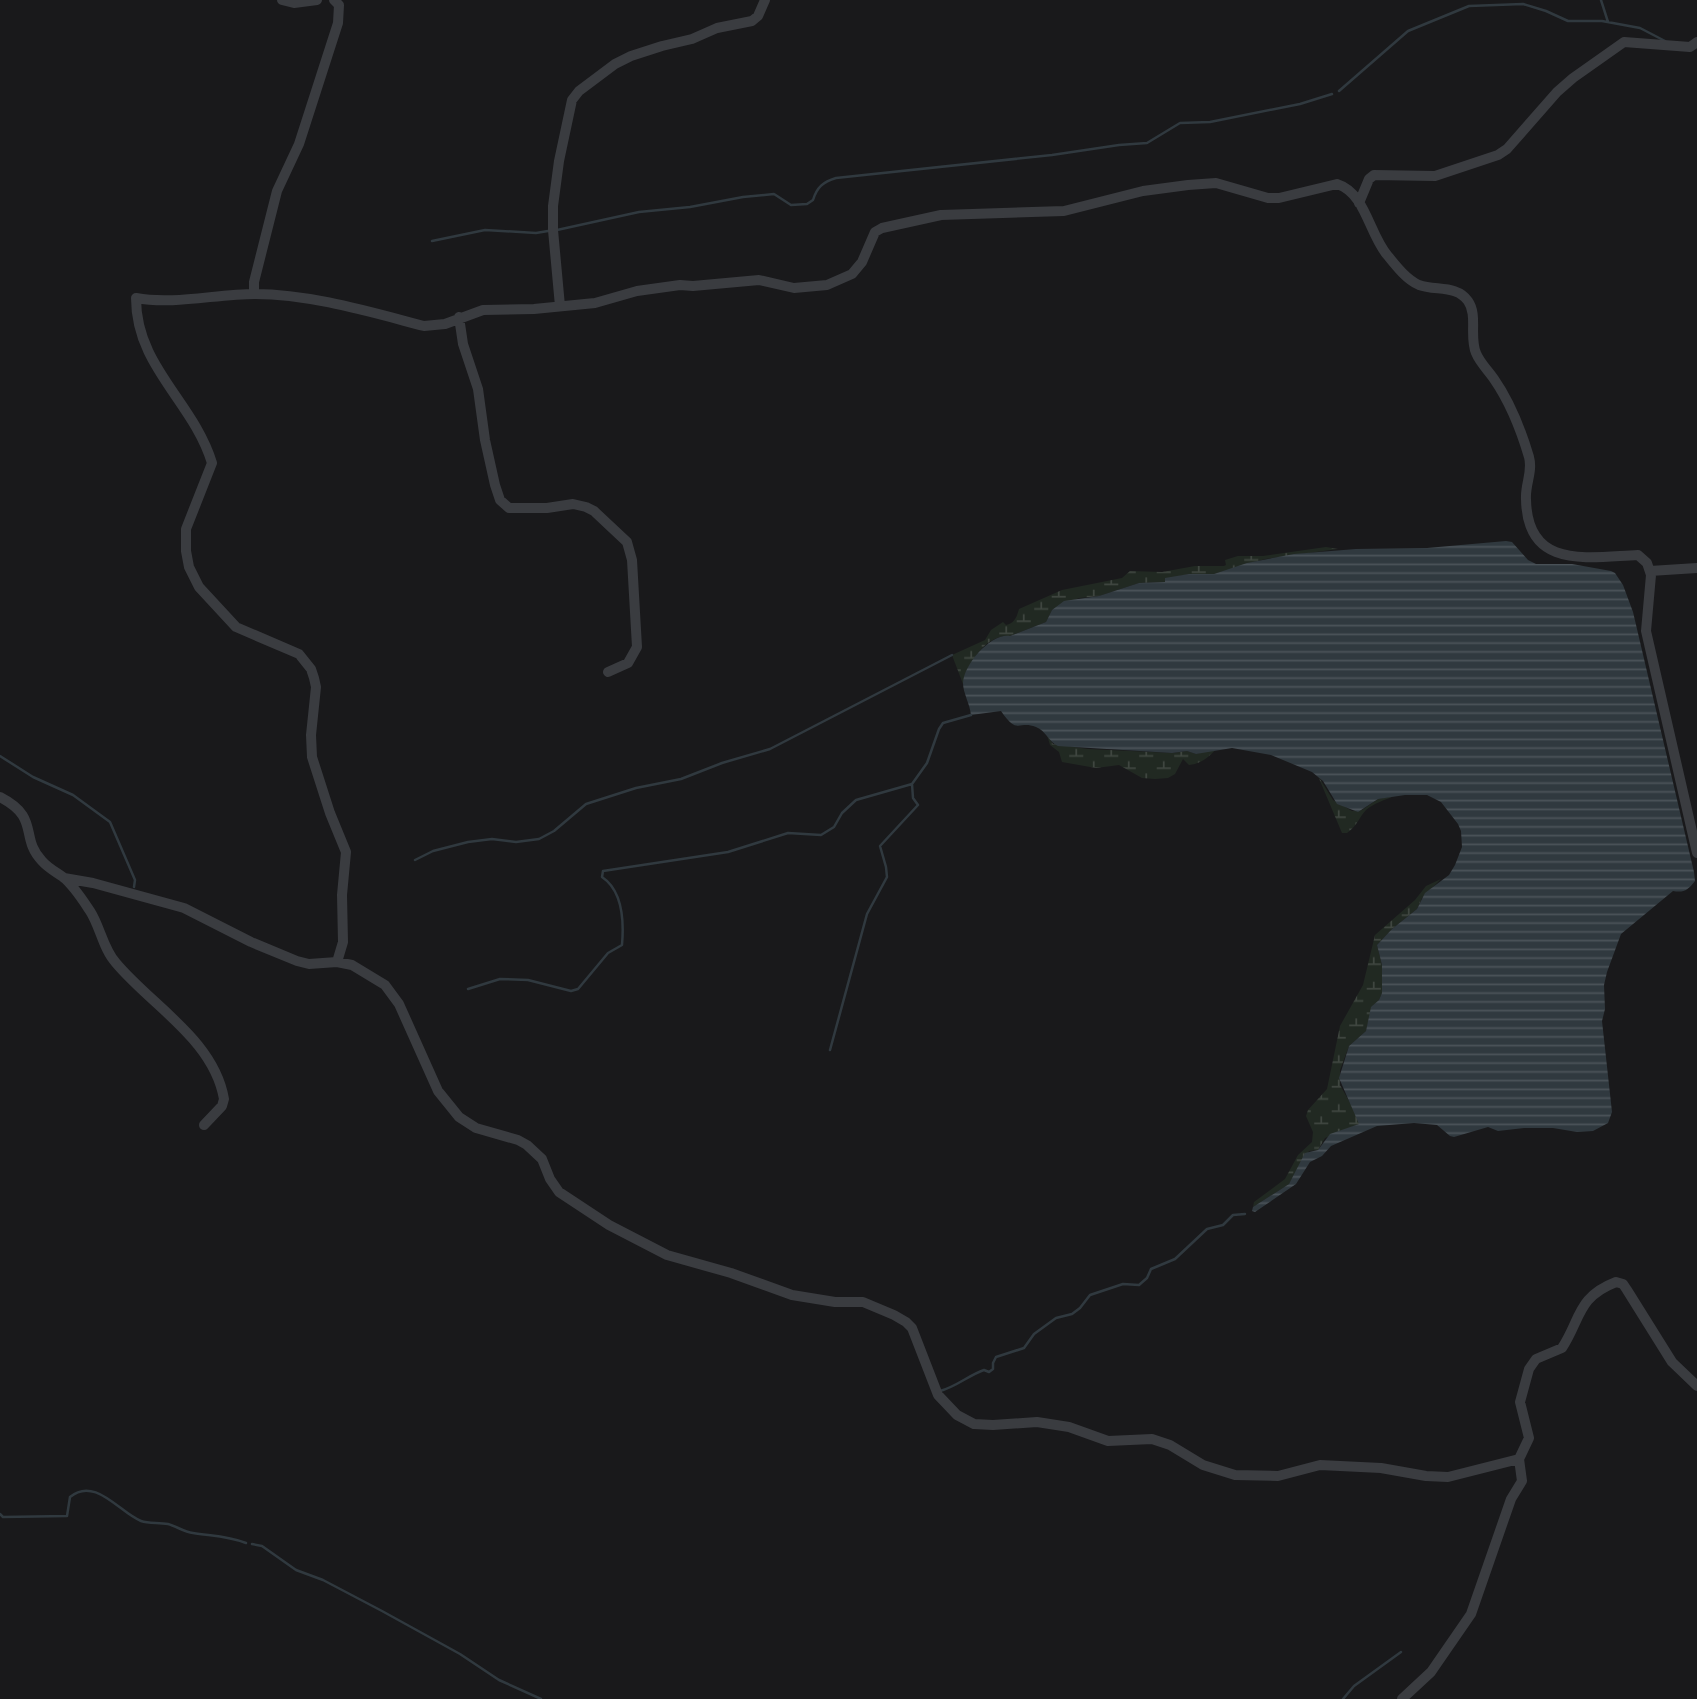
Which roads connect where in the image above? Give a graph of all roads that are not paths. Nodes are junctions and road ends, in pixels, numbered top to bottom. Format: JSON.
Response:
{"nodes":[{"id":1,"x":282,"y":0,"type":"edge"},
{"id":2,"x":317,"y":0,"type":"edge"},
{"id":3,"x":334,"y":0,"type":"edge"},
{"id":4,"x":765,"y":0,"type":"edge"},
{"id":5,"x":1697,"y":42,"type":"edge"},
{"id":6,"x":1359,"y":203,"type":"junction"},
{"id":7,"x":254,"y":294,"type":"junction"},
{"id":8,"x":559,"y":306,"type":"junction"},
{"id":9,"x":459,"y":317,"type":"junction"},
{"id":10,"x":1697,"y":568,"type":"edge"},
{"id":11,"x":1650,"y":570,"type":"junction"},
{"id":12,"x":608,"y":672,"type":"dead end"},
{"id":13,"x":0,"y":797,"type":"edge"},
{"id":14,"x":1697,"y":853,"type":"edge"},
{"id":15,"x":64,"y":878,"type":"junction"},
{"id":16,"x":337,"y":962,"type":"junction"},
{"id":17,"x":204,"y":1125,"type":"dead end"},
{"id":18,"x":1697,"y":1386,"type":"edge"},
{"id":19,"x":1519,"y":1459,"type":"junction"},
{"id":20,"x":1402,"y":1699,"type":"edge"}],
"edges":[{"from":1,"to":2,"type":"street"},
{"from":3,"to":7,"type":"street"},
{"from":4,"to":8,"type":"street"},
{"from":5,"to":6,"type":"street"},
{"from":6,"to":8,"type":"street"},
{"from":6,"to":11,"type":"street"},
{"from":7,"to":9,"type":"street"},
{"from":7,"to":16,"type":"street"},
{"from":8,"to":9,"type":"street"},
{"from":9,"to":12,"type":"street"},
{"from":10,"to":11,"type":"street"},
{"from":11,"to":14,"type":"street"},
{"from":13,"to":15,"type":"street"},
{"from":15,"to":16,"type":"street"},
{"from":15,"to":17,"type":"street"},
{"from":16,"to":19,"type":"street"},
{"from":18,"to":19,"type":"street"},
{"from":19,"to":20,"type":"street"}]}
